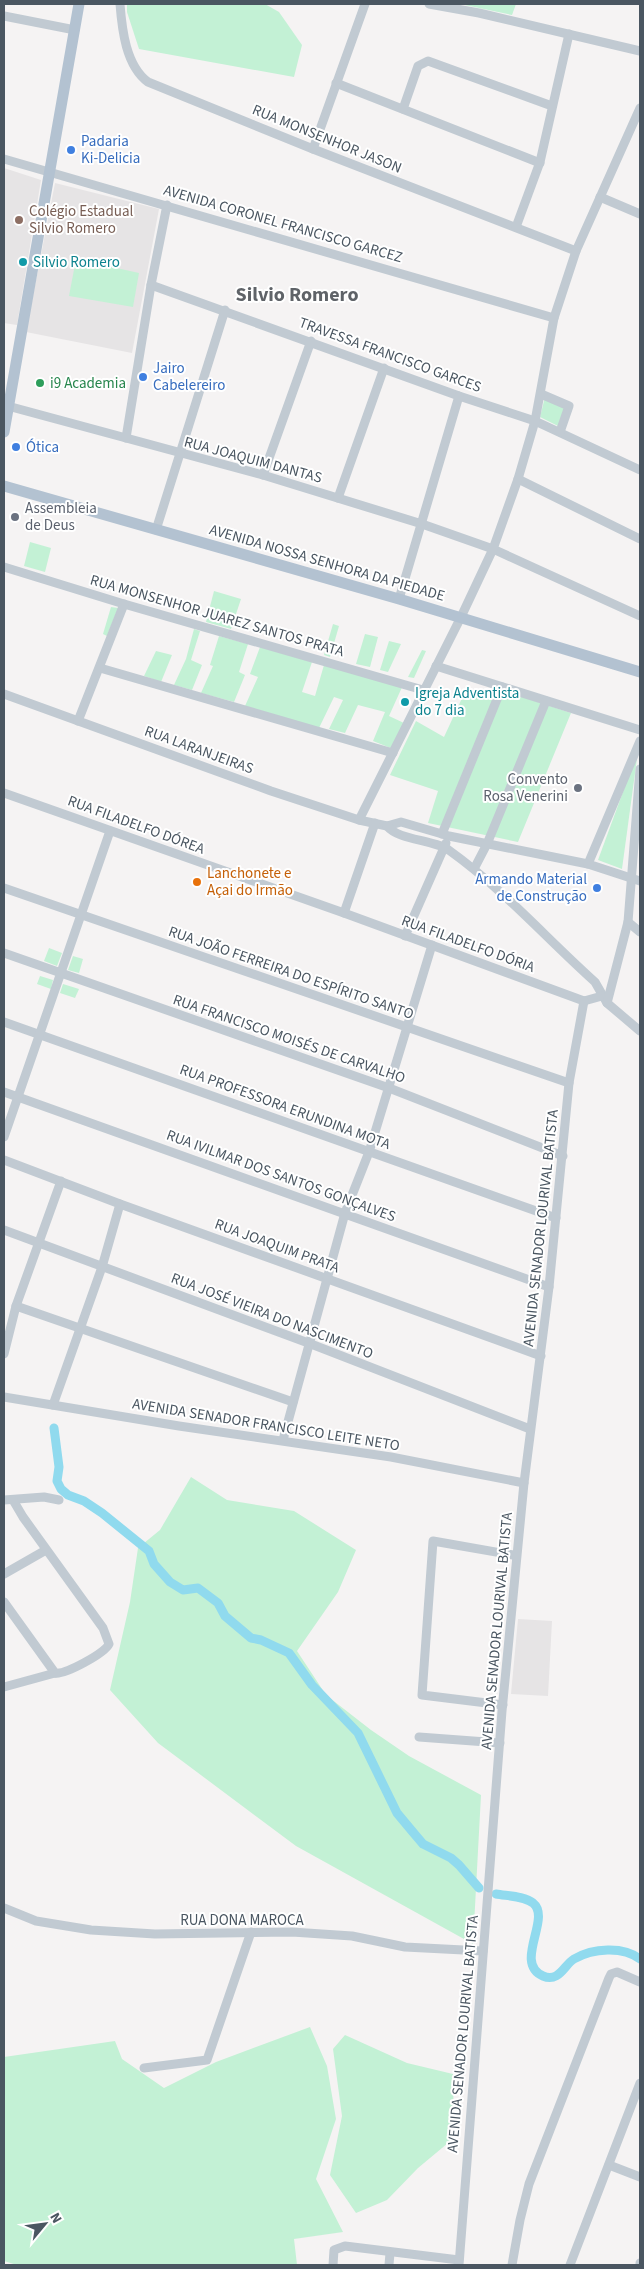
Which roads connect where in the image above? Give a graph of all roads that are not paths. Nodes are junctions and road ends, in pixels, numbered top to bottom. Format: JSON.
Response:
{"nodes":[{"id":1,"x":78,"y":4,"type":"edge"},
{"id":2,"x":120,"y":4,"type":"edge"},
{"id":3,"x":365,"y":4,"type":"edge"},
{"id":4,"x":429,"y":4,"type":"edge"},
{"id":5,"x":4,"y":16,"type":"edge"},
{"id":6,"x":75,"y":30,"type":"junction"},
{"id":7,"x":569,"y":34,"type":"junction"},
{"id":8,"x":640,"y":51,"type":"edge"},
{"id":9,"x":336,"y":82,"type":"junction"},
{"id":10,"x":552,"y":106,"type":"junction"},
{"id":11,"x":640,"y":108,"type":"edge"},
{"id":12,"x":403,"y":109,"type":"junction"},
{"id":13,"x":312,"y":149,"type":"junction"},
{"id":14,"x":4,"y":159,"type":"edge"},
{"id":15,"x":540,"y":163,"type":"junction"},
{"id":16,"x":51,"y":172,"type":"junction"},
{"id":17,"x":600,"y":197,"type":"junction"},
{"id":18,"x":168,"y":205,"type":"junction"},
{"id":19,"x":640,"y":214,"type":"edge"},
{"id":20,"x":516,"y":227,"type":"junction"},
{"id":21,"x":576,"y":251,"type":"junction"},
{"id":22,"x":151,"y":285,"type":"junction"},
{"id":23,"x":225,"y":310,"type":"junction"},
{"id":24,"x":554,"y":318,"type":"junction"},
{"id":25,"x":311,"y":341,"type":"junction"},
{"id":26,"x":384,"y":368,"type":"junction"},
{"id":27,"x":541,"y":394,"type":"junction"},
{"id":28,"x":459,"y":396,"type":"junction"},
{"id":29,"x":7,"y":405,"type":"edge"},
{"id":30,"x":535,"y":420,"type":"junction"},
{"id":31,"x":4,"y":432,"type":"edge"},
{"id":32,"x":560,"y":432,"type":"junction"},
{"id":33,"x":126,"y":438,"type":"junction"},
{"id":34,"x":180,"y":454,"type":"junction"},
{"id":35,"x":640,"y":470,"type":"edge"},
{"id":36,"x":263,"y":475,"type":"junction"},
{"id":37,"x":518,"y":479,"type":"junction"},
{"id":38,"x":4,"y":486,"type":"edge"},
{"id":39,"x":338,"y":498,"type":"junction"},
{"id":40,"x":422,"y":524,"type":"junction"},
{"id":41,"x":156,"y":530,"type":"junction"},
{"id":42,"x":640,"y":539,"type":"edge"},
{"id":43,"x":493,"y":549,"type":"junction"},
{"id":44,"x":4,"y":567,"type":"edge"},
{"id":45,"x":399,"y":599,"type":"junction"},
{"id":46,"x":124,"y":604,"type":"junction"},
{"id":47,"x":640,"y":616,"type":"edge"},
{"id":48,"x":461,"y":617,"type":"junction"},
{"id":49,"x":436,"y":666,"type":"junction"},
{"id":50,"x":100,"y":668,"type":"junction"},
{"id":51,"x":640,"y":672,"type":"edge"},
{"id":52,"x":502,"y":687,"type":"junction"},
{"id":53,"x":423,"y":690,"type":"junction"},
{"id":54,"x":4,"y":694,"type":"edge"},
{"id":55,"x":546,"y":701,"type":"junction"},
{"id":56,"x":78,"y":721,"type":"junction"},
{"id":57,"x":640,"y":730,"type":"edge"},
{"id":58,"x":640,"y":743,"type":"edge"},
{"id":59,"x":393,"y":753,"type":"junction"},
{"id":60,"x":640,"y":769,"type":"edge"},
{"id":61,"x":4,"y":793,"type":"edge"},
{"id":62,"x":359,"y":820,"type":"junction"},
{"id":63,"x":638,"y":820,"type":"edge"},
{"id":64,"x":376,"y":823,"type":"junction"},
{"id":65,"x":388,"y":826,"type":"junction"},
{"id":66,"x":110,"y":831,"type":"junction"},
{"id":67,"x":446,"y":835,"type":"junction"},
{"id":68,"x":486,"y":844,"type":"junction"},
{"id":69,"x":444,"y":847,"type":"junction"},
{"id":70,"x":588,"y":864,"type":"junction"},
{"id":71,"x":474,"y":868,"type":"junction"},
{"id":72,"x":636,"y":879,"type":"edge"},
{"id":73,"x":4,"y":888,"type":"edge"},
{"id":74,"x":344,"y":913,"type":"junction"},
{"id":75,"x":81,"y":916,"type":"junction"},
{"id":76,"x":628,"y":922,"type":"junction"},
{"id":77,"x":640,"y":932,"type":"edge"},
{"id":78,"x":405,"y":936,"type":"junction"},
{"id":79,"x":432,"y":945,"type":"junction"},
{"id":80,"x":4,"y":953,"type":"edge"},
{"id":81,"x":61,"y":974,"type":"junction"},
{"id":82,"x":604,"y":999,"type":"junction"},
{"id":83,"x":584,"y":1001,"type":"junction"},
{"id":84,"x":4,"y":1022,"type":"edge"},
{"id":85,"x":408,"y":1028,"type":"junction"},
{"id":86,"x":640,"y":1031,"type":"edge"},
{"id":87,"x":40,"y":1035,"type":"junction"},
{"id":88,"x":569,"y":1083,"type":"junction"},
{"id":89,"x":389,"y":1088,"type":"junction"},
{"id":90,"x":4,"y":1092,"type":"edge"},
{"id":91,"x":18,"y":1097,"type":"junction"},
{"id":92,"x":4,"y":1137,"type":"edge"},
{"id":93,"x":369,"y":1152,"type":"junction"},
{"id":94,"x":563,"y":1156,"type":"junction"},
{"id":95,"x":4,"y":1160,"type":"edge"},
{"id":96,"x":61,"y":1181,"type":"junction"},
{"id":97,"x":120,"y":1204,"type":"junction"},
{"id":98,"x":345,"y":1213,"type":"junction"},
{"id":99,"x":556,"y":1218,"type":"junction"},
{"id":100,"x":4,"y":1230,"type":"edge"},
{"id":101,"x":38,"y":1243,"type":"junction"},
{"id":102,"x":102,"y":1267,"type":"junction"},
{"id":103,"x":327,"y":1278,"type":"junction"},
{"id":104,"x":549,"y":1287,"type":"junction"},
{"id":105,"x":16,"y":1306,"type":"junction"},
{"id":106,"x":79,"y":1327,"type":"junction"},
{"id":107,"x":311,"y":1344,"type":"junction"},
{"id":108,"x":4,"y":1354,"type":"edge"},
{"id":109,"x":542,"y":1356,"type":"junction"},
{"id":110,"x":4,"y":1397,"type":"edge"},
{"id":111,"x":293,"y":1402,"type":"junction"},
{"id":112,"x":53,"y":1405,"type":"junction"},
{"id":113,"x":530,"y":1429,"type":"junction"},
{"id":114,"x":283,"y":1440,"type":"junction"},
{"id":115,"x":524,"y":1483,"type":"junction"},
{"id":116,"x":8,"y":1500,"type":"edge"},
{"id":117,"x":59,"y":1500,"type":"dead end"},
{"id":118,"x":46,"y":1550,"type":"junction"},
{"id":119,"x":513,"y":1555,"type":"dead end"},
{"id":120,"x":4,"y":1574,"type":"edge"},
{"id":121,"x":4,"y":1602,"type":"edge"},
{"id":122,"x":57,"y":1673,"type":"junction"},
{"id":123,"x":4,"y":1687,"type":"edge"},
{"id":124,"x":503,"y":1704,"type":"junction"},
{"id":125,"x":419,"y":1738,"type":"dead end"},
{"id":126,"x":500,"y":1742,"type":"junction"},
{"id":127,"x":4,"y":1908,"type":"edge"},
{"id":128,"x":251,"y":1932,"type":"junction"},
{"id":129,"x":483,"y":1951,"type":"junction"},
{"id":130,"x":640,"y":1982,"type":"edge"},
{"id":131,"x":144,"y":2068,"type":"dead end"},
{"id":132,"x":640,"y":2083,"type":"edge"},
{"id":133,"x":609,"y":2165,"type":"junction"},
{"id":134,"x":640,"y":2177,"type":"edge"},
{"id":135,"x":390,"y":2253,"type":"junction"},
{"id":136,"x":459,"y":2262,"type":"edge"},
{"id":137,"x":333,"y":2265,"type":"edge"},
{"id":138,"x":389,"y":2265,"type":"edge"},
{"id":139,"x":512,"y":2265,"type":"edge"},
{"id":140,"x":570,"y":2265,"type":"edge"}],
"edges":[{"from":1,"to":6,"type":"main road"},
{"from":2,"to":13,"type":"street","name":"RUA MONSENHOR JASON"},
{"from":3,"to":9,"type":"street"},
{"from":4,"to":7,"type":"street"},
{"from":5,"to":6,"type":"street"},
{"from":6,"to":16,"type":"main road"},
{"from":7,"to":8,"type":"street"},
{"from":7,"to":10,"type":"street"},
{"from":9,"to":12,"type":"street"},
{"from":9,"to":13,"type":"street"},
{"from":10,"to":12,"type":"street"},
{"from":10,"to":15,"type":"street"},
{"from":11,"to":17,"type":"street"},
{"from":12,"to":15,"type":"street"},
{"from":13,"to":20,"type":"street","name":"RUA MONSENHOR JASON"},
{"from":14,"to":16,"type":"street","name":"AVENIDA CORONEL FRANCISCO GARCEZ"},
{"from":15,"to":20,"type":"street"},
{"from":16,"to":18,"type":"street","name":"AVENIDA CORONEL FRANCISCO GARCEZ"},
{"from":16,"to":29,"type":"main road"},
{"from":17,"to":19,"type":"street"},
{"from":17,"to":21,"type":"street"},
{"from":18,"to":22,"type":"street"},
{"from":18,"to":24,"type":"street","name":"AVENIDA CORONEL FRANCISCO GARCEZ"},
{"from":20,"to":21,"type":"street","name":"RUA MONSENHOR JASON"},
{"from":21,"to":24,"type":"street"},
{"from":22,"to":23,"type":"street","name":"TRAVESSA FRANCISCO GARCES"},
{"from":22,"to":33,"type":"street"},
{"from":23,"to":25,"type":"street","name":"TRAVESSA FRANCISCO GARCES"},
{"from":23,"to":34,"type":"street"},
{"from":24,"to":27,"type":"street"},
{"from":25,"to":26,"type":"street","name":"TRAVESSA FRANCISCO GARCES"},
{"from":25,"to":36,"type":"street"},
{"from":26,"to":28,"type":"street","name":"TRAVESSA FRANCISCO GARCES"},
{"from":26,"to":39,"type":"street"},
{"from":27,"to":30,"type":"street"},
{"from":27,"to":32,"type":"street"},
{"from":28,"to":30,"type":"street","name":"TRAVESSA FRANCISCO GARCES"},
{"from":28,"to":40,"type":"street"},
{"from":29,"to":31,"type":"main road"},
{"from":29,"to":33,"type":"street","name":"RUA JOAQUIM DANTAS"},
{"from":30,"to":32,"type":"street","name":"TRAVESSA FRANCISCO GARCES"},
{"from":30,"to":37,"type":"street"},
{"from":32,"to":35,"type":"street","name":"TRAVESSA FRANCISCO GARCES"},
{"from":33,"to":34,"type":"street","name":"RUA JOAQUIM DANTAS"},
{"from":34,"to":36,"type":"street","name":"RUA JOAQUIM DANTAS"},
{"from":34,"to":41,"type":"street"},
{"from":36,"to":39,"type":"street","name":"RUA JOAQUIM DANTAS"},
{"from":37,"to":42,"type":"street"},
{"from":37,"to":43,"type":"street"},
{"from":38,"to":41,"type":"main road","name":"AVENIDA NOSSA SENHORA DA PIEDADE"},
{"from":39,"to":40,"type":"street","name":"RUA JOAQUIM DANTAS"},
{"from":40,"to":43,"type":"street","name":"RUA JOAQUIM DANTAS"},
{"from":40,"to":45,"type":"street"},
{"from":41,"to":45,"type":"main road","name":"AVENIDA NOSSA SENHORA DA PIEDADE"},
{"from":43,"to":47,"type":"street","name":"RUA JOAQUIM DANTAS"},
{"from":43,"to":48,"type":"street"},
{"from":44,"to":46,"type":"street","name":"RUA MONSENHOR JUAREZ SANTOS PRATA"},
{"from":45,"to":48,"type":"main road","name":"AVENIDA NOSSA SENHORA DA PIEDADE"},
{"from":46,"to":50,"type":"street"},
{"from":46,"to":53,"type":"street","name":"RUA MONSENHOR JUAREZ SANTOS PRATA"},
{"from":48,"to":49,"type":"street"},
{"from":48,"to":51,"type":"main road","name":"AVENIDA NOSSA SENHORA DA PIEDADE"},
{"from":49,"to":52,"type":"street"},
{"from":49,"to":53,"type":"street"},
{"from":50,"to":56,"type":"street"},
{"from":50,"to":59,"type":"street"},
{"from":52,"to":55,"type":"street"},
{"from":52,"to":67,"type":"street"},
{"from":53,"to":59,"type":"street"},
{"from":54,"to":56,"type":"street","name":"RUA LARANJEIRAS"},
{"from":55,"to":57,"type":"street"},
{"from":55,"to":68,"type":"street"},
{"from":56,"to":62,"type":"street","name":"RUA LARANJEIRAS"},
{"from":58,"to":70,"type":"street"},
{"from":59,"to":62,"type":"street"},
{"from":60,"to":63,"type":"street"},
{"from":61,"to":66,"type":"street","name":"RUA FILADELFO DÓREA"},
{"from":62,"to":64,"type":"street","name":"RUA LARANJEIRAS"},
{"from":63,"to":72,"type":"street"},
{"from":64,"to":65,"type":"street","name":"RUA LARANJEIRAS"},
{"from":64,"to":74,"type":"street"},
{"from":65,"to":67,"type":"street","name":"RUA LARANJEIRAS"},
{"from":65,"to":69,"type":"street","name":"RUA LARANJEIRAS"},
{"from":66,"to":74,"type":"street","name":"RUA FILADELFO DÓREA"},
{"from":66,"to":75,"type":"street"},
{"from":67,"to":68,"type":"street","name":"RUA LARANJEIRAS"},
{"from":67,"to":69,"type":"street"},
{"from":68,"to":70,"type":"street","name":"RUA LARANJEIRAS"},
{"from":68,"to":71,"type":"street"},
{"from":69,"to":71,"type":"street","name":"RUA LARANJEIRAS"},
{"from":69,"to":78,"type":"street"},
{"from":70,"to":72,"type":"street","name":"RUA LARANJEIRAS"},
{"from":71,"to":82,"type":"street","name":"RUA LARANJEIRAS"},
{"from":72,"to":76,"type":"street"},
{"from":73,"to":75,"type":"street","name":"RUA JOÃO FERREIRA DO ESPÍRITO SANTO"},
{"from":74,"to":78,"type":"street","name":"RUA FILADELFO DÓRIA"},
{"from":75,"to":81,"type":"street"},
{"from":75,"to":85,"type":"street","name":"RUA JOÃO FERREIRA DO ESPÍRITO SANTO"},
{"from":76,"to":77,"type":"street"},
{"from":76,"to":82,"type":"street"},
{"from":78,"to":79,"type":"street","name":"RUA FILADELFO DÓRIA"},
{"from":79,"to":83,"type":"street","name":"RUA FILADELFO DÓRIA"},
{"from":79,"to":85,"type":"street"},
{"from":80,"to":81,"type":"street","name":"RUA FRANCISCO MOISÉS DE CARVALHO"},
{"from":81,"to":87,"type":"street"},
{"from":81,"to":89,"type":"street","name":"RUA FRANCISCO MOISÉS DE CARVALHO"},
{"from":82,"to":83,"type":"street"},
{"from":82,"to":86,"type":"street","name":"RUA LARANJEIRAS"},
{"from":83,"to":88,"type":"street","name":"AVENIDA SENADOR LOURIVAL BATISTA"},
{"from":84,"to":87,"type":"street","name":"RUA PROFESSORA ERUNDINA MOTA"},
{"from":85,"to":88,"type":"street","name":"RUA JOÃO FERREIRA DO ESPÍRITO SANTO"},
{"from":85,"to":89,"type":"street"},
{"from":87,"to":91,"type":"street"},
{"from":87,"to":93,"type":"street","name":"RUA PROFESSORA ERUNDINA MOTA"},
{"from":88,"to":94,"type":"street","name":"AVENIDA SENADOR LOURIVAL BATISTA"},
{"from":89,"to":93,"type":"street"},
{"from":89,"to":94,"type":"street","name":"RUA FRANCISCO MOISÉS DE CARVALHO"},
{"from":90,"to":91,"type":"street","name":"RUA IVILMAR DOS SANTOS GONÇALVES"},
{"from":91,"to":92,"type":"street"},
{"from":91,"to":98,"type":"street","name":"RUA IVILMAR DOS SANTOS GONÇALVES"},
{"from":93,"to":98,"type":"street"},
{"from":93,"to":99,"type":"street","name":"RUA PROFESSORA ERUNDINA MOTA"},
{"from":94,"to":99,"type":"street","name":"AVENIDA SENADOR LOURIVAL BATISTA"},
{"from":95,"to":96,"type":"street","name":"RUA JOAQUIM PRATA"},
{"from":96,"to":97,"type":"street","name":"RUA JOAQUIM PRATA"},
{"from":96,"to":101,"type":"street"},
{"from":97,"to":102,"type":"street"},
{"from":97,"to":103,"type":"street","name":"RUA JOAQUIM PRATA"},
{"from":98,"to":103,"type":"street"},
{"from":98,"to":104,"type":"street","name":"RUA IVILMAR DOS SANTOS GONÇALVES"},
{"from":99,"to":104,"type":"street","name":"AVENIDA SENADOR LOURIVAL BATISTA"},
{"from":100,"to":101,"type":"street","name":"RUA JOSÉ VIEIRA DO NASCIMENTO"},
{"from":101,"to":102,"type":"street","name":"RUA JOSÉ VIEIRA DO NASCIMENTO"},
{"from":101,"to":105,"type":"street"},
{"from":102,"to":106,"type":"street"},
{"from":102,"to":107,"type":"street","name":"RUA JOSÉ VIEIRA DO NASCIMENTO"},
{"from":103,"to":107,"type":"street"},
{"from":103,"to":109,"type":"street","name":"RUA JOAQUIM PRATA"},
{"from":104,"to":109,"type":"street","name":"AVENIDA SENADOR LOURIVAL BATISTA"},
{"from":105,"to":106,"type":"street"},
{"from":105,"to":108,"type":"street"},
{"from":106,"to":111,"type":"street"},
{"from":106,"to":112,"type":"street"},
{"from":107,"to":111,"type":"street"},
{"from":107,"to":113,"type":"street","name":"RUA JOSÉ VIEIRA DO NASCIMENTO"},
{"from":109,"to":113,"type":"street","name":"AVENIDA SENADOR LOURIVAL BATISTA"},
{"from":110,"to":112,"type":"street","name":"AVENIDA SENADOR FRANCISCO LEITE NETO"},
{"from":111,"to":114,"type":"street"},
{"from":112,"to":114,"type":"street","name":"AVENIDA SENADOR FRANCISCO LEITE NETO"},
{"from":113,"to":115,"type":"street","name":"AVENIDA SENADOR LOURIVAL BATISTA"},
{"from":114,"to":115,"type":"street","name":"AVENIDA SENADOR FRANCISCO LEITE NETO"},
{"from":115,"to":124,"type":"street","name":"AVENIDA SENADOR LOURIVAL BATISTA"},
{"from":116,"to":117,"type":"street"},
{"from":116,"to":118,"type":"street"},
{"from":118,"to":120,"type":"street"},
{"from":118,"to":122,"type":"street"},
{"from":119,"to":124,"type":"street"},
{"from":121,"to":122,"type":"street"},
{"from":122,"to":123,"type":"street"},
{"from":124,"to":126,"type":"street","name":"AVENIDA SENADOR LOURIVAL BATISTA"},
{"from":125,"to":126,"type":"street"},
{"from":126,"to":129,"type":"street","name":"AVENIDA SENADOR LOURIVAL BATISTA"},
{"from":127,"to":128,"type":"street","name":"RUA DONA MAROCA"},
{"from":128,"to":129,"type":"street","name":"RUA DONA MAROCA"},
{"from":128,"to":131,"type":"street"},
{"from":129,"to":136,"type":"street","name":"AVENIDA SENADOR LOURIVAL BATISTA"},
{"from":130,"to":139,"type":"street"},
{"from":132,"to":133,"type":"street"},
{"from":133,"to":134,"type":"street"},
{"from":133,"to":140,"type":"street"},
{"from":135,"to":136,"type":"street"},
{"from":135,"to":137,"type":"street"},
{"from":135,"to":138,"type":"street"}]}
